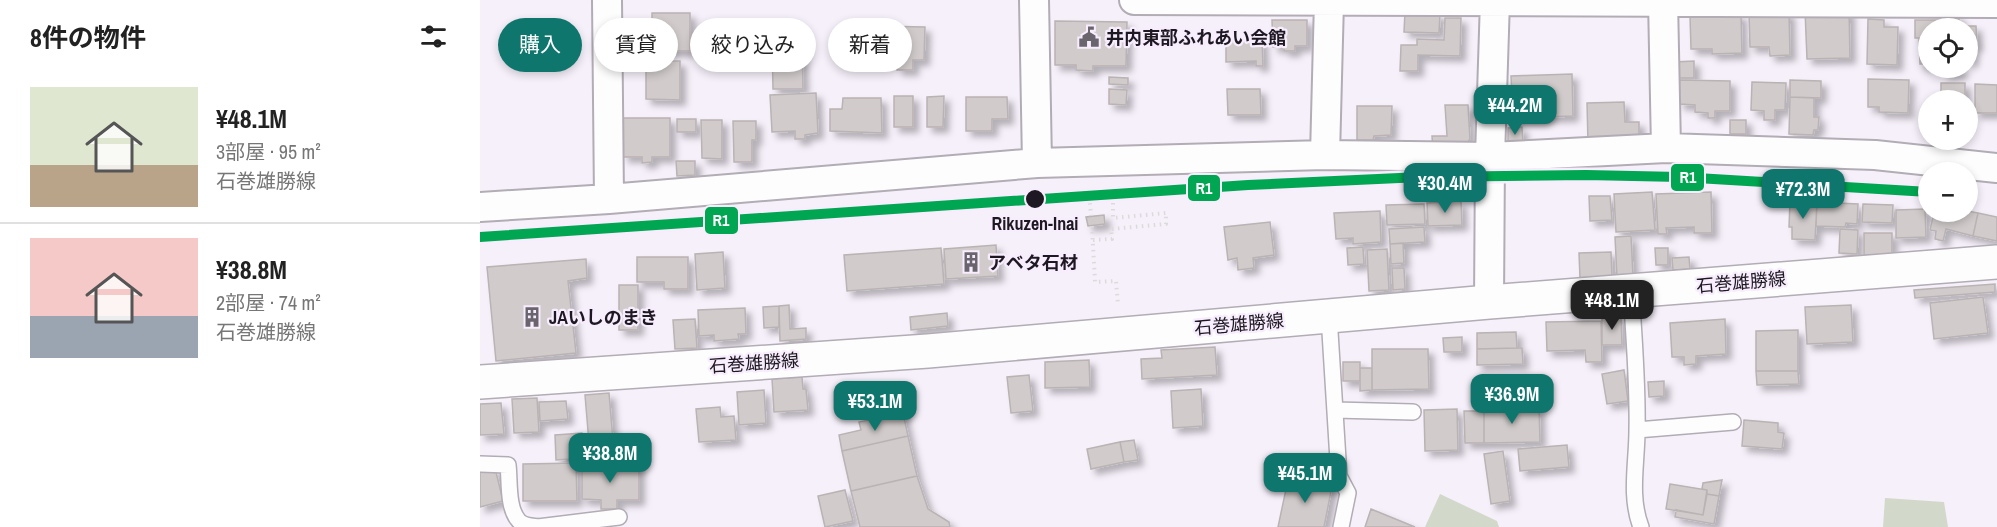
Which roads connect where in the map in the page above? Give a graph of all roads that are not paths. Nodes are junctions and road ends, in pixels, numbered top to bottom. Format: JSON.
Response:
{"nodes":[{"id":1,"x":607,"y":0,"type":"edge"},
{"id":2,"x":1034,"y":0,"type":"edge"},
{"id":3,"x":1134,"y":0,"type":"edge"},
{"id":4,"x":1329,"y":0,"type":"edge"},
{"id":5,"x":1495,"y":1,"type":"edge"},
{"id":6,"x":1663,"y":1,"type":"edge"},
{"id":7,"x":1997,"y":3,"type":"edge"},
{"id":8,"x":1666,"y":148,"type":"junction"},
{"id":9,"x":1325,"y":155,"type":"junction"},
{"id":10,"x":1490,"y":156,"type":"junction"},
{"id":11,"x":1037,"y":163,"type":"junction"},
{"id":12,"x":1997,"y":168,"type":"edge"},
{"id":13,"x":609,"y":199,"type":"junction"},
{"id":14,"x":480,"y":207,"type":"edge"},
{"id":15,"x":1997,"y":262,"type":"edge"},
{"id":16,"x":1631,"y":291,"type":"junction"},
{"id":17,"x":1489,"y":302,"type":"junction"},
{"id":18,"x":1329,"y":316,"type":"junction"},
{"id":19,"x":480,"y":382,"type":"edge"},
{"id":20,"x":1335,"y":410,"type":"junction"},
{"id":21,"x":1413,"y":412,"type":"dead end"},
{"id":22,"x":1733,"y":422,"type":"dead end"},
{"id":23,"x":1637,"y":430,"type":"junction"},
{"id":24,"x":480,"y":464,"type":"edge"},
{"id":25,"x":618,"y":517,"type":"dead end"},
{"id":26,"x":1341,"y":527,"type":"edge"},
{"id":27,"x":1641,"y":527,"type":"edge"}],
"edges":[{"from":1,"to":13,"type":"street"},
{"from":2,"to":11,"type":"street"},
{"from":3,"to":4,"type":"street"},
{"from":4,"to":5,"type":"street"},
{"from":4,"to":9,"type":"street"},
{"from":5,"to":6,"type":"street"},
{"from":5,"to":10,"type":"street"},
{"from":6,"to":7,"type":"street"},
{"from":6,"to":8,"type":"street"},
{"from":8,"to":10,"type":"street"},
{"from":8,"to":12,"type":"street"},
{"from":9,"to":10,"type":"street"},
{"from":9,"to":11,"type":"street"},
{"from":10,"to":17,"type":"street"},
{"from":11,"to":13,"type":"street"},
{"from":13,"to":14,"type":"street"},
{"from":15,"to":16,"type":"main road","name":"石巻雄勝線"},
{"from":16,"to":17,"type":"main road","name":"石巻雄勝線"},
{"from":16,"to":23,"type":"lane"},
{"from":17,"to":18,"type":"main road","name":"石巻雄勝線"},
{"from":18,"to":19,"type":"main road","name":"石巻雄勝線"},
{"from":18,"to":20,"type":"lane"},
{"from":20,"to":21,"type":"lane"},
{"from":20,"to":26,"type":"lane"},
{"from":22,"to":23,"type":"lane"},
{"from":23,"to":27,"type":"lane"},
{"from":24,"to":25,"type":"lane"}]}
